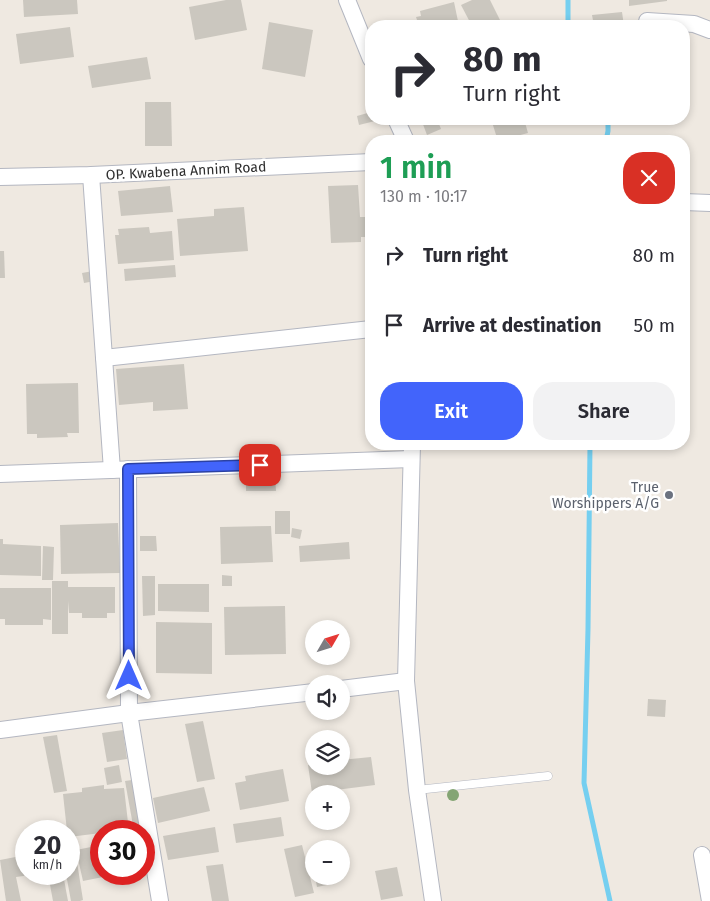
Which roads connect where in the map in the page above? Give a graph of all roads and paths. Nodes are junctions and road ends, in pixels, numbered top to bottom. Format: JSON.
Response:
{"nodes":[{"id":1,"x":347,"y":0,"type":"edge"},
{"id":2,"x":690,"y":24,"type":"edge"},
{"id":3,"x":710,"y":30,"type":"edge"},
{"id":4,"x":365,"y":44,"type":"edge"},
{"id":5,"x":365,"y":162,"type":"edge"},
{"id":6,"x":90,"y":175,"type":"junction"},
{"id":7,"x":0,"y":177,"type":"edge"},
{"id":8,"x":690,"y":202,"type":"edge"},
{"id":9,"x":710,"y":203,"type":"edge"},
{"id":10,"x":365,"y":330,"type":"edge"},
{"id":11,"x":104,"y":358,"type":"junction"},
{"id":12,"x":412,"y":452,"type":"edge"},
{"id":13,"x":128,"y":469,"type":"junction"},
{"id":14,"x":112,"y":470,"type":"junction"},
{"id":15,"x":0,"y":474,"type":"edge"},
{"id":16,"x":406,"y":681,"type":"junction"},
{"id":17,"x":350,"y":687,"type":"edge"},
{"id":18,"x":305,"y":693,"type":"edge"},
{"id":19,"x":129,"y":713,"type":"junction"},
{"id":20,"x":0,"y":730,"type":"edge"},
{"id":21,"x":548,"y":776,"type":"dead end"},
{"id":22,"x":417,"y":790,"type":"junction"},
{"id":23,"x":702,"y":855,"type":"dead end"},
{"id":24,"x":160,"y":901,"type":"edge"},
{"id":25,"x":433,"y":901,"type":"edge"},
{"id":26,"x":710,"y":901,"type":"edge"}],
"edges":[{"from":1,"to":4,"type":"street"},
{"from":2,"to":3,"type":"street"},
{"from":5,"to":6,"type":"street","name":"OP. Kwabena Annim Road"},
{"from":6,"to":7,"type":"street","name":"OP. Kwabena Annim Road"},
{"from":6,"to":11,"type":"street"},
{"from":8,"to":9,"type":"street"},
{"from":10,"to":11,"type":"street"},
{"from":11,"to":14,"type":"street"},
{"from":12,"to":13,"type":"street"},
{"from":12,"to":16,"type":"street"},
{"from":13,"to":14,"type":"street"},
{"from":13,"to":19,"type":"street"},
{"from":14,"to":15,"type":"street"},
{"from":16,"to":17,"type":"street"},
{"from":16,"to":22,"type":"street"},
{"from":18,"to":19,"type":"street"},
{"from":19,"to":20,"type":"street"},
{"from":19,"to":24,"type":"street"},
{"from":21,"to":22,"type":"lane"},
{"from":22,"to":25,"type":"street"},
{"from":23,"to":26,"type":"street"}]}
